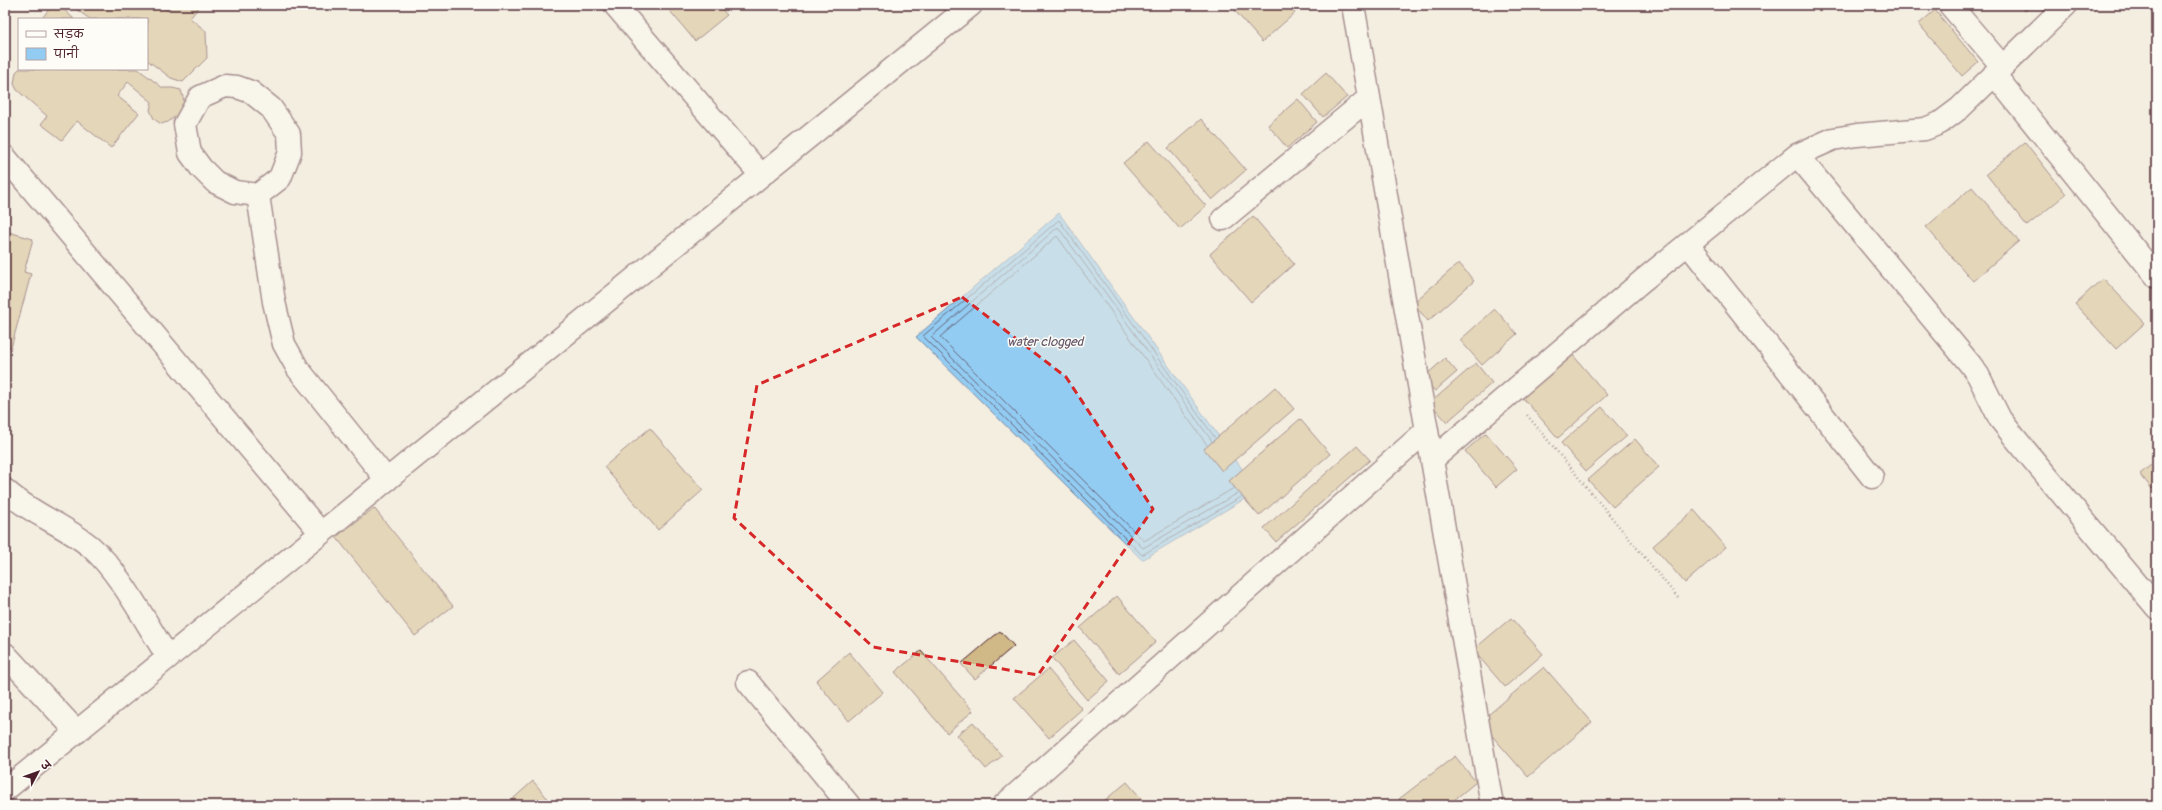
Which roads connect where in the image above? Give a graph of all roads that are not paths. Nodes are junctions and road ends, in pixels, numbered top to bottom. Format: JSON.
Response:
{"nodes":[{"id":1,"x":615,"y":5,"type":"edge"},
{"id":2,"x":971,"y":5,"type":"edge"},
{"id":3,"x":1353,"y":5,"type":"edge"},
{"id":4,"x":1950,"y":5,"type":"edge"},
{"id":5,"x":2066,"y":5,"type":"edge"},
{"id":6,"x":1998,"y":70,"type":"junction"},
{"id":7,"x":1369,"y":98,"type":"junction"},
{"id":8,"x":1797,"y":154,"type":"junction"},
{"id":9,"x":5,"y":157,"type":"edge"},
{"id":10,"x":761,"y":175,"type":"junction"},
{"id":11,"x":258,"y":195,"type":"junction"},
{"id":12,"x":1222,"y":219,"type":"dead end"},
{"id":13,"x":1688,"y":244,"type":"junction"},
{"id":14,"x":2157,"y":277,"type":"edge"},
{"id":15,"x":1427,"y":430,"type":"junction"},
{"id":16,"x":1432,"y":460,"type":"junction"},
{"id":17,"x":1872,"y":477,"type":"dead end"},
{"id":18,"x":387,"y":480,"type":"junction"},
{"id":19,"x":5,"y":490,"type":"edge"},
{"id":20,"x":321,"y":533,"type":"junction"},
{"id":21,"x":2157,"y":608,"type":"edge"},
{"id":22,"x":5,"y":654,"type":"edge"},
{"id":23,"x":168,"y":657,"type":"junction"},
{"id":24,"x":748,"y":682,"type":"dead end"},
{"id":25,"x":77,"y":732,"type":"junction"},
{"id":26,"x":5,"y":790,"type":"edge"},
{"id":27,"x":849,"y":805,"type":"edge"},
{"id":28,"x":1004,"y":805,"type":"edge"},
{"id":29,"x":1492,"y":805,"type":"edge"}],
"edges":[{"from":1,"to":10,"type":"street"},
{"from":2,"to":10,"type":"street"},
{"from":3,"to":7,"type":"street"},
{"from":4,"to":6,"type":"street"},
{"from":5,"to":6,"type":"street"},
{"from":6,"to":8,"type":"street"},
{"from":6,"to":14,"type":"street"},
{"from":7,"to":12,"type":"street"},
{"from":7,"to":15,"type":"street"},
{"from":8,"to":13,"type":"street"},
{"from":8,"to":21,"type":"street"},
{"from":9,"to":20,"type":"street"},
{"from":10,"to":18,"type":"street"},
{"from":11,"to":11,"type":"street"},
{"from":11,"to":18,"type":"street"},
{"from":13,"to":16,"type":"street"},
{"from":13,"to":17,"type":"street"},
{"from":15,"to":16,"type":"street"},
{"from":15,"to":28,"type":"street"},
{"from":16,"to":29,"type":"street"},
{"from":18,"to":20,"type":"street"},
{"from":19,"to":23,"type":"street"},
{"from":20,"to":23,"type":"street"},
{"from":22,"to":25,"type":"street"},
{"from":23,"to":25,"type":"street"},
{"from":24,"to":27,"type":"street"},
{"from":25,"to":26,"type":"street"}]}
